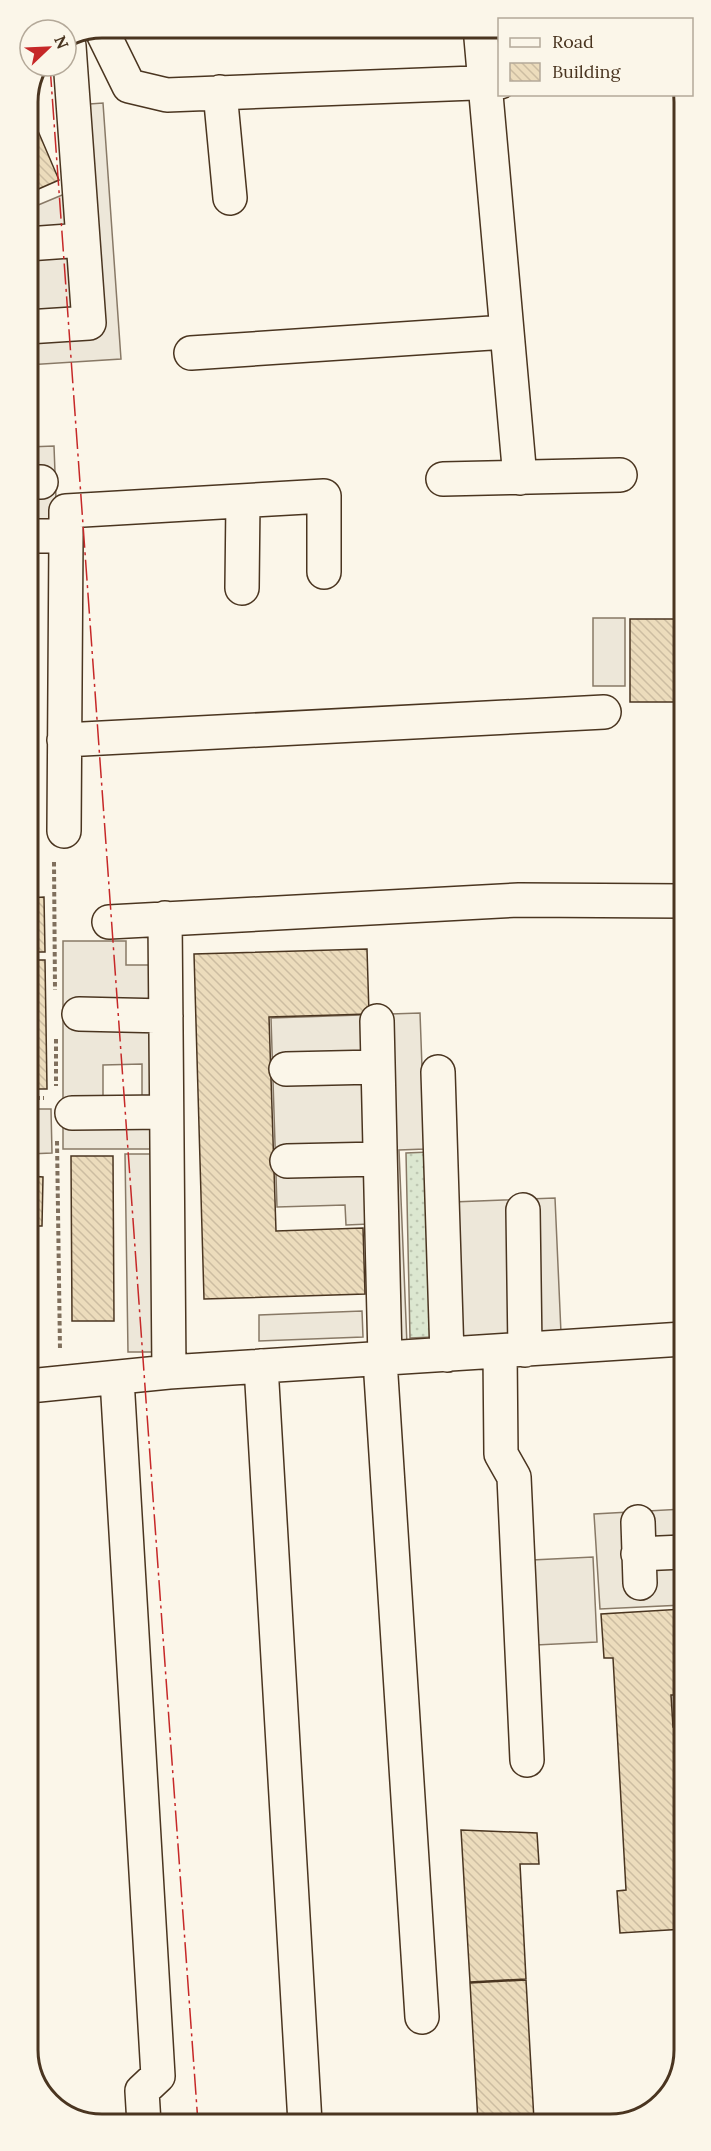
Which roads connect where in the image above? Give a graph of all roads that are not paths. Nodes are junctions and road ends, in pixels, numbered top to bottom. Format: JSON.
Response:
{"nodes":[{"id":1,"x":107,"y":38,"type":"edge"},
{"id":2,"x":483,"y":38,"type":"edge"},
{"id":3,"x":70,"y":78,"type":"edge"},
{"id":4,"x":493,"y":82,"type":"edge"},
{"id":5,"x":220,"y":92,"type":"junction"},
{"id":6,"x":230,"y":198,"type":"dead end"},
{"id":7,"x":83,"y":240,"type":"junction"},
{"id":8,"x":38,"y":243,"type":"edge"},
{"id":9,"x":38,"y":326,"type":"edge"},
{"id":10,"x":506,"y":332,"type":"junction"},
{"id":11,"x":191,"y":353,"type":"dead end"},
{"id":12,"x":620,"y":476,"type":"dead end"},
{"id":13,"x":520,"y":478,"type":"junction"},
{"id":14,"x":443,"y":479,"type":"dead end"},
{"id":15,"x":243,"y":501,"type":"junction"},
{"id":16,"x":38,"y":536,"type":"edge"},
{"id":17,"x":66,"y":536,"type":"junction"},
{"id":18,"x":324,"y":572,"type":"dead end"},
{"id":19,"x":242,"y":588,"type":"dead end"},
{"id":20,"x":604,"y":712,"type":"dead end"},
{"id":21,"x":64,"y":740,"type":"junction"},
{"id":22,"x":64,"y":831,"type":"dead end"},
{"id":23,"x":674,"y":900,"type":"edge"},
{"id":24,"x":165,"y":918,"type":"junction"},
{"id":25,"x":108,"y":922,"type":"dead end"},
{"id":26,"x":79,"y":1014,"type":"dead end"},
{"id":27,"x":166,"y":1016,"type":"junction"},
{"id":28,"x":376,"y":1021,"type":"dead end"},
{"id":29,"x":378,"y":1067,"type":"junction"},
{"id":30,"x":286,"y":1069,"type":"dead end"},
{"id":31,"x":438,"y":1072,"type":"dead end"},
{"id":32,"x":166,"y":1112,"type":"junction"},
{"id":33,"x":72,"y":1113,"type":"dead end"},
{"id":34,"x":380,"y":1159,"type":"junction"},
{"id":35,"x":287,"y":1161,"type":"dead end"},
{"id":36,"x":523,"y":1210,"type":"dead end"},
{"id":37,"x":674,"y":1341,"type":"edge"},
{"id":38,"x":513,"y":1351,"type":"junction"},
{"id":39,"x":447,"y":1355,"type":"junction"},
{"id":40,"x":383,"y":1360,"type":"junction"},
{"id":41,"x":261,"y":1366,"type":"junction"},
{"id":42,"x":169,"y":1372,"type":"junction"},
{"id":43,"x":117,"y":1379,"type":"junction"},
{"id":44,"x":38,"y":1385,"type":"edge"},
{"id":45,"x":674,"y":1552,"type":"edge"},
{"id":46,"x":639,"y":1553,"type":"dead end"},
{"id":47,"x":527,"y":1760,"type":"dead end"},
{"id":48,"x":422,"y":2017,"type":"dead end"},
{"id":49,"x":143,"y":2113,"type":"edge"},
{"id":50,"x":304,"y":2113,"type":"edge"}],
"edges":[{"from":1,"to":5,"type":"street"},
{"from":2,"to":4,"type":"street"},
{"from":3,"to":7,"type":"street"},
{"from":4,"to":5,"type":"street"},
{"from":4,"to":10,"type":"street"},
{"from":5,"to":6,"type":"street"},
{"from":7,"to":8,"type":"street"},
{"from":7,"to":9,"type":"street"},
{"from":10,"to":11,"type":"street"},
{"from":10,"to":13,"type":"street"},
{"from":12,"to":13,"type":"street"},
{"from":13,"to":14,"type":"street"},
{"from":15,"to":17,"type":"street"},
{"from":15,"to":18,"type":"street"},
{"from":15,"to":19,"type":"street"},
{"from":16,"to":17,"type":"street"},
{"from":17,"to":21,"type":"street"},
{"from":20,"to":21,"type":"street"},
{"from":21,"to":22,"type":"street"},
{"from":23,"to":24,"type":"street"},
{"from":24,"to":25,"type":"street"},
{"from":24,"to":27,"type":"street"},
{"from":26,"to":27,"type":"street"},
{"from":27,"to":32,"type":"street"},
{"from":28,"to":29,"type":"street"},
{"from":29,"to":30,"type":"street"},
{"from":29,"to":34,"type":"street"},
{"from":31,"to":39,"type":"street"},
{"from":32,"to":33,"type":"street"},
{"from":32,"to":42,"type":"street"},
{"from":34,"to":35,"type":"street"},
{"from":34,"to":40,"type":"street"},
{"from":36,"to":38,"type":"street"},
{"from":37,"to":38,"type":"street"},
{"from":38,"to":39,"type":"street"},
{"from":38,"to":47,"type":"street"},
{"from":39,"to":40,"type":"street"},
{"from":40,"to":41,"type":"street"},
{"from":40,"to":48,"type":"street"},
{"from":41,"to":42,"type":"street"},
{"from":41,"to":50,"type":"street"},
{"from":42,"to":43,"type":"street"},
{"from":43,"to":44,"type":"street"},
{"from":43,"to":49,"type":"street"},
{"from":45,"to":46,"type":"street"}]}
